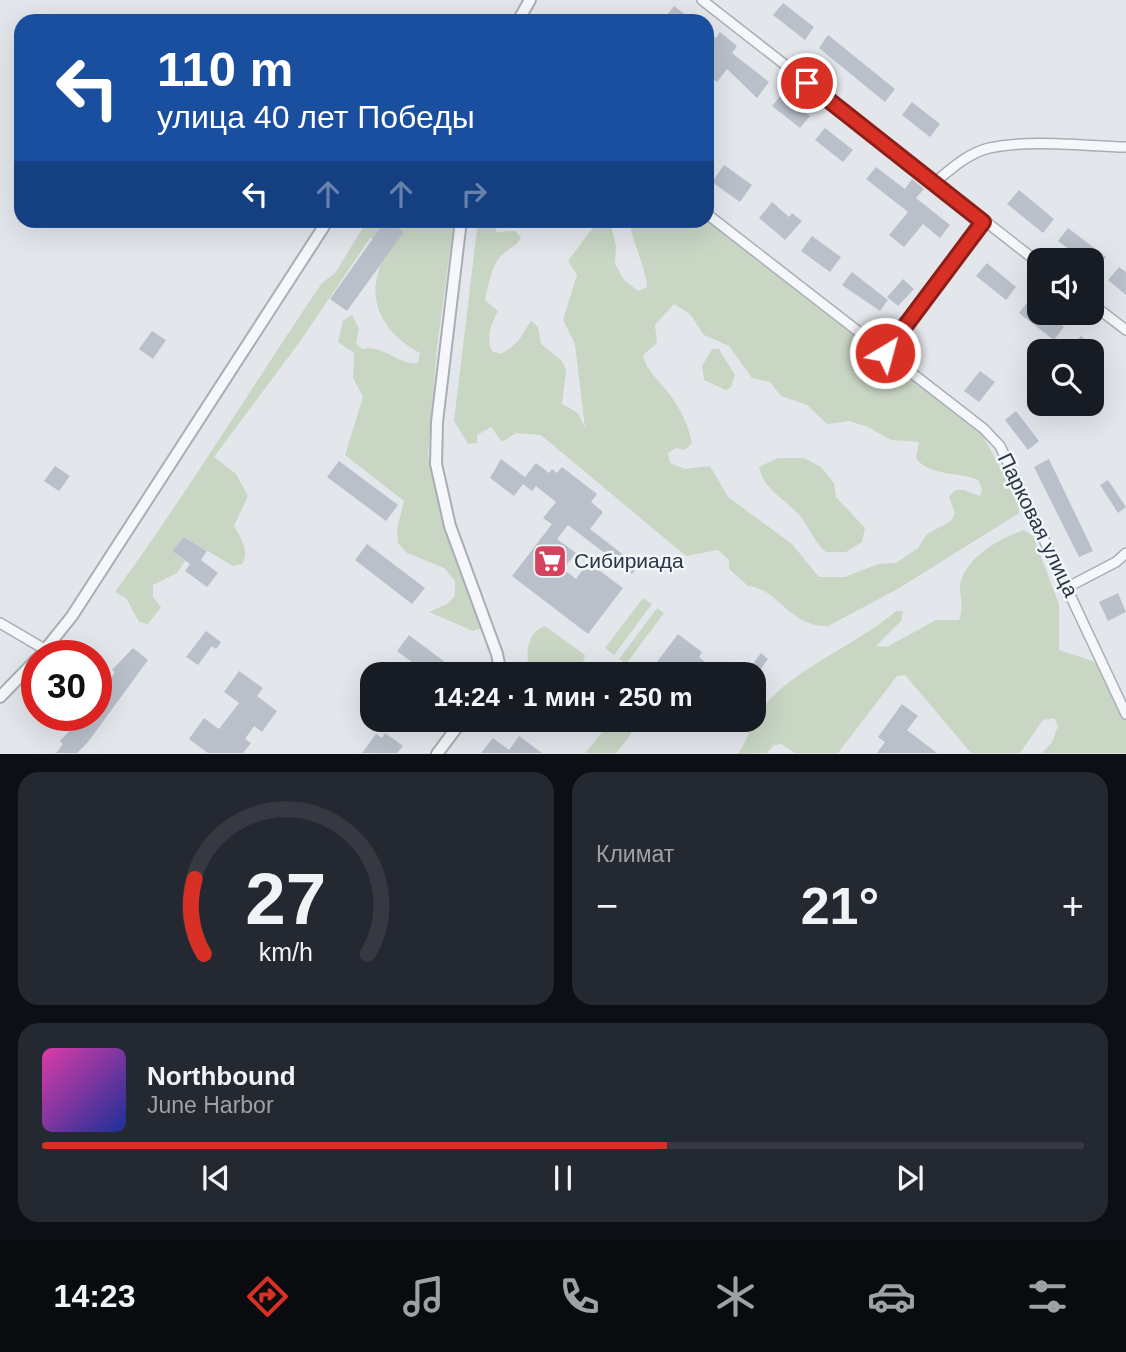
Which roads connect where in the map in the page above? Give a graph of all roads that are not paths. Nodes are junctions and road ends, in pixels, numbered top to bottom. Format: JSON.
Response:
{"nodes":[{"id":1,"x":702,"y":0,"type":"edge"},
{"id":2,"x":1126,"y":147,"type":"edge"},
{"id":3,"x":934,"y":183,"type":"junction"},
{"id":4,"x":714,"y":219,"type":"edge"},
{"id":5,"x":983,"y":222,"type":"junction"},
{"id":6,"x":323,"y":228,"type":"edge"},
{"id":7,"x":460,"y":228,"type":"edge"},
{"id":8,"x":1027,"y":254,"type":"edge"},
{"id":9,"x":1104,"y":313,"type":"edge"},
{"id":10,"x":1126,"y":330,"type":"edge"},
{"id":11,"x":885,"y":353,"type":"junction"},
{"id":12,"x":1126,"y":553,"type":"edge"},
{"id":13,"x":1068,"y":587,"type":"junction"},
{"id":14,"x":0,"y":623,"type":"edge"},
{"id":15,"x":22,"y":640,"type":"edge"},
{"id":16,"x":53,"y":640,"type":"edge"},
{"id":17,"x":499,"y":662,"type":"edge"},
{"id":18,"x":21,"y":675,"type":"edge"},
{"id":19,"x":0,"y":697,"type":"edge"},
{"id":20,"x":1126,"y":714,"type":"edge"},
{"id":21,"x":453,"y":732,"type":"edge"},
{"id":22,"x":437,"y":754,"type":"edge"}],
"edges":[{"from":1,"to":3,"type":"street"},
{"from":2,"to":3,"type":"street"},
{"from":3,"to":5,"type":"street"},
{"from":4,"to":11,"type":"street","name":"Парковая улица"},
{"from":5,"to":8,"type":"street"},
{"from":5,"to":11,"type":"street"},
{"from":6,"to":16,"type":"street"},
{"from":7,"to":17,"type":"street"},
{"from":9,"to":10,"type":"street"},
{"from":11,"to":13,"type":"street","name":"Парковая улица"},
{"from":12,"to":13,"type":"street"},
{"from":13,"to":20,"type":"street","name":"Парковая улица"},
{"from":14,"to":15,"type":"street"},
{"from":18,"to":19,"type":"street"},
{"from":21,"to":22,"type":"street"}]}
